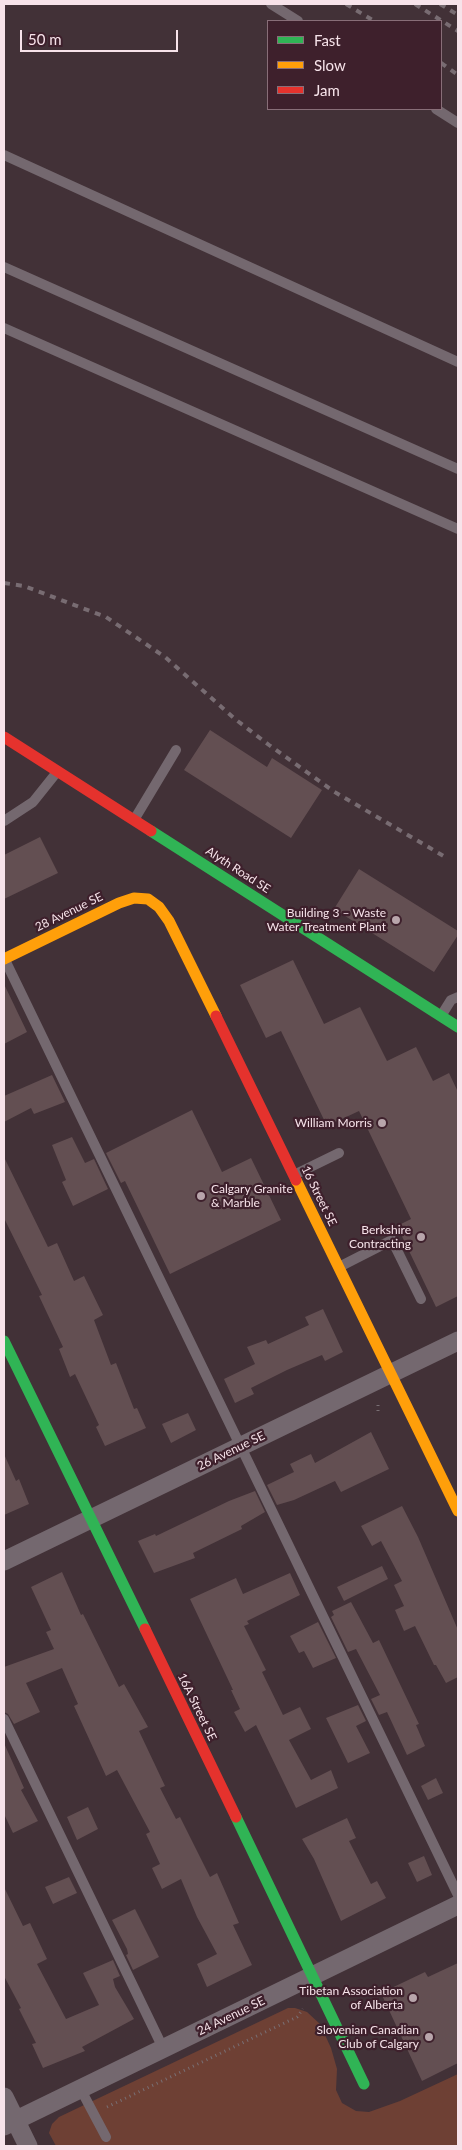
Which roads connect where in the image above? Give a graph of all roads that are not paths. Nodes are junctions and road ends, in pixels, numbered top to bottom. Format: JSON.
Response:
{"nodes":[{"id":1,"x":271,"y":4,"type":"edge"},
{"id":2,"x":296,"y":20,"type":"edge"},
{"id":3,"x":438,"y":110,"type":"edge"},
{"id":4,"x":458,"y":122,"type":"edge"},
{"id":5,"x":4,"y":154,"type":"edge"},
{"id":6,"x":4,"y":267,"type":"edge"},
{"id":7,"x":4,"y":328,"type":"edge"},
{"id":8,"x":458,"y":362,"type":"edge"},
{"id":9,"x":458,"y":469,"type":"edge"},
{"id":10,"x":458,"y":530,"type":"edge"},
{"id":11,"x":4,"y":737,"type":"edge"},
{"id":12,"x":176,"y":750,"type":"dead end"},
{"id":13,"x":58,"y":771,"type":"junction"},
{"id":14,"x":134,"y":820,"type":"junction"},
{"id":15,"x":4,"y":821,"type":"edge"},
{"id":16,"x":148,"y":899,"type":"joint"},
{"id":17,"x":4,"y":959,"type":"edge"},
{"id":18,"x":458,"y":997,"type":"edge"},
{"id":19,"x":441,"y":1016,"type":"junction"},
{"id":20,"x":458,"y":1027,"type":"edge"},
{"id":21,"x":339,"y":1152,"type":"dead end"},
{"id":22,"x":294,"y":1175,"type":"junction"},
{"id":23,"x":339,"y":1267,"type":"junction"},
{"id":24,"x":421,"y":1299,"type":"dead end"},
{"id":25,"x":4,"y":1341,"type":"edge"},
{"id":26,"x":458,"y":1341,"type":"edge"},
{"id":27,"x":391,"y":1373,"type":"junction"},
{"id":28,"x":241,"y":1447,"type":"junction"},
{"id":29,"x":458,"y":1510,"type":"edge"},
{"id":30,"x":90,"y":1519,"type":"junction"},
{"id":31,"x":4,"y":1561,"type":"edge"},
{"id":32,"x":4,"y":1719,"type":"edge"},
{"id":33,"x":458,"y":1895,"type":"edge"},
{"id":34,"x":458,"y":1905,"type":"edge"},
{"id":35,"x":314,"y":1976,"type":"junction"},
{"id":36,"x":163,"y":2048,"type":"junction"},
{"id":37,"x":364,"y":2084,"type":"dead end"},
{"id":38,"x":80,"y":2088,"type":"junction"},
{"id":39,"x":4,"y":2098,"type":"edge"},
{"id":40,"x":9,"y":2123,"type":"edge"},
{"id":41,"x":106,"y":2137,"type":"dead end"},
{"id":42,"x":28,"y":2146,"type":"edge"}],
"edges":[{"from":1,"to":2,"type":"lane"},
{"from":3,"to":4,"type":"lane"},
{"from":5,"to":8,"type":"lane"},
{"from":6,"to":9,"type":"lane"},
{"from":7,"to":10,"type":"lane"},
{"from":11,"to":13,"type":"street","name":"Alyth Road SE"},
{"from":12,"to":14,"type":"lane"},
{"from":13,"to":14,"type":"street","name":"Alyth Road SE"},
{"from":13,"to":15,"type":"lane"},
{"from":14,"to":19,"type":"street","name":"Alyth Road SE"},
{"from":16,"to":17,"type":"street","name":"28 Avenue SE"},
{"from":16,"to":22,"type":"street","name":"16 Street SE"},
{"from":17,"to":28,"type":"lane"},
{"from":18,"to":19,"type":"lane"},
{"from":19,"to":20,"type":"street","name":"Alyth Road SE"},
{"from":21,"to":22,"type":"lane"},
{"from":22,"to":23,"type":"street","name":"16 Street SE"},
{"from":23,"to":24,"type":"lane"},
{"from":23,"to":27,"type":"street","name":"16 Street SE"},
{"from":25,"to":30,"type":"street","name":"16A Street SE"},
{"from":26,"to":27,"type":"street","name":"26 Avenue SE"},
{"from":27,"to":28,"type":"street","name":"26 Avenue SE"},
{"from":27,"to":29,"type":"street","name":"16 Street SE"},
{"from":28,"to":30,"type":"street","name":"26 Avenue SE"},
{"from":28,"to":33,"type":"lane"},
{"from":30,"to":31,"type":"street","name":"26 Avenue SE"},
{"from":30,"to":35,"type":"street","name":"16A Street SE"},
{"from":32,"to":36,"type":"lane"},
{"from":34,"to":35,"type":"street","name":"24 Avenue SE"},
{"from":35,"to":36,"type":"street","name":"24 Avenue SE"},
{"from":35,"to":37,"type":"street","name":"16A Street SE"},
{"from":36,"to":38,"type":"street","name":"24 Avenue SE"},
{"from":38,"to":40,"type":"street","name":"24 Avenue SE"},
{"from":38,"to":41,"type":"lane"},
{"from":39,"to":40,"type":"street"},
{"from":40,"to":42,"type":"street"}]}
